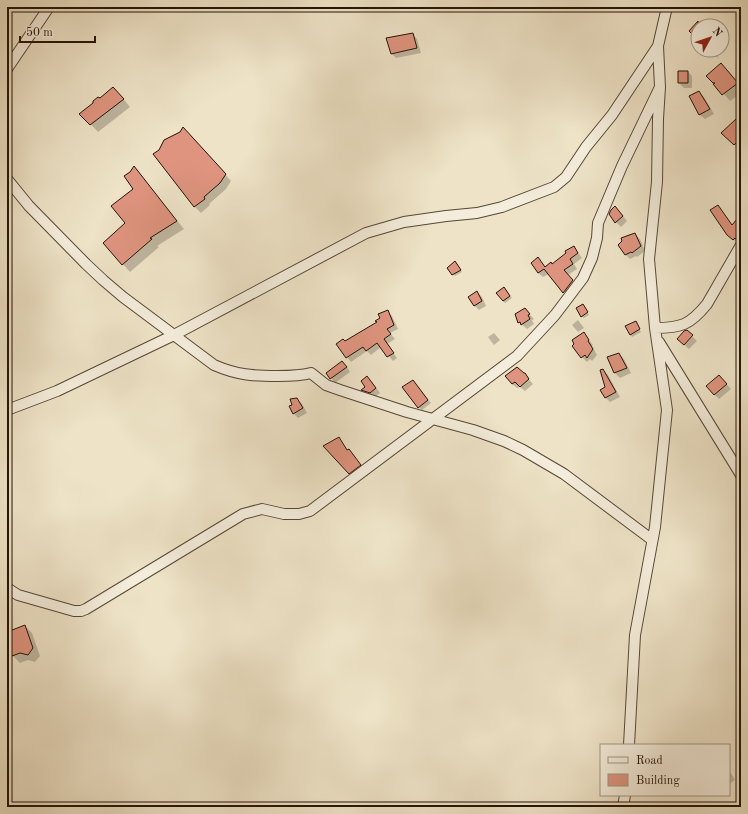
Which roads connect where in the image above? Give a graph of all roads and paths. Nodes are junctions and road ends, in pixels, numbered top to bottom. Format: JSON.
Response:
{"nodes":[{"id":1,"x":49,"y":7,"type":"edge"},
{"id":2,"x":667,"y":7,"type":"edge"},
{"id":3,"x":658,"y":46,"type":"junction"},
{"id":4,"x":7,"y":69,"type":"edge"},
{"id":5,"x":660,"y":87,"type":"junction"},
{"id":6,"x":7,"y":179,"type":"edge"},
{"id":7,"x":741,"y":245,"type":"edge"},
{"id":8,"x":655,"y":328,"type":"junction"},
{"id":9,"x":174,"y":335,"type":"junction"},
{"id":10,"x":657,"y":339,"type":"junction"},
{"id":11,"x":7,"y":410,"type":"edge"},
{"id":12,"x":432,"y":419,"type":"junction"},
{"id":13,"x":741,"y":475,"type":"edge"},
{"id":14,"x":652,"y":542,"type":"junction"},
{"id":15,"x":7,"y":588,"type":"edge"},
{"id":16,"x":629,"y":744,"type":"edge"},
{"id":17,"x":625,"y":796,"type":"edge"},
{"id":18,"x":623,"y":807,"type":"edge"}],
"edges":[{"from":1,"to":4,"type":"street"},
{"from":2,"to":3,"type":"street"},
{"from":3,"to":5,"type":"street"},
{"from":3,"to":9,"type":"street"},
{"from":5,"to":8,"type":"street"},
{"from":5,"to":12,"type":"street"},
{"from":6,"to":9,"type":"street"},
{"from":7,"to":8,"type":"street"},
{"from":8,"to":10,"type":"street"},
{"from":9,"to":11,"type":"street"},
{"from":9,"to":12,"type":"street"},
{"from":10,"to":13,"type":"street"},
{"from":10,"to":14,"type":"street"},
{"from":12,"to":14,"type":"street"},
{"from":12,"to":15,"type":"street"},
{"from":14,"to":16,"type":"street"},
{"from":17,"to":18,"type":"street"}]}
